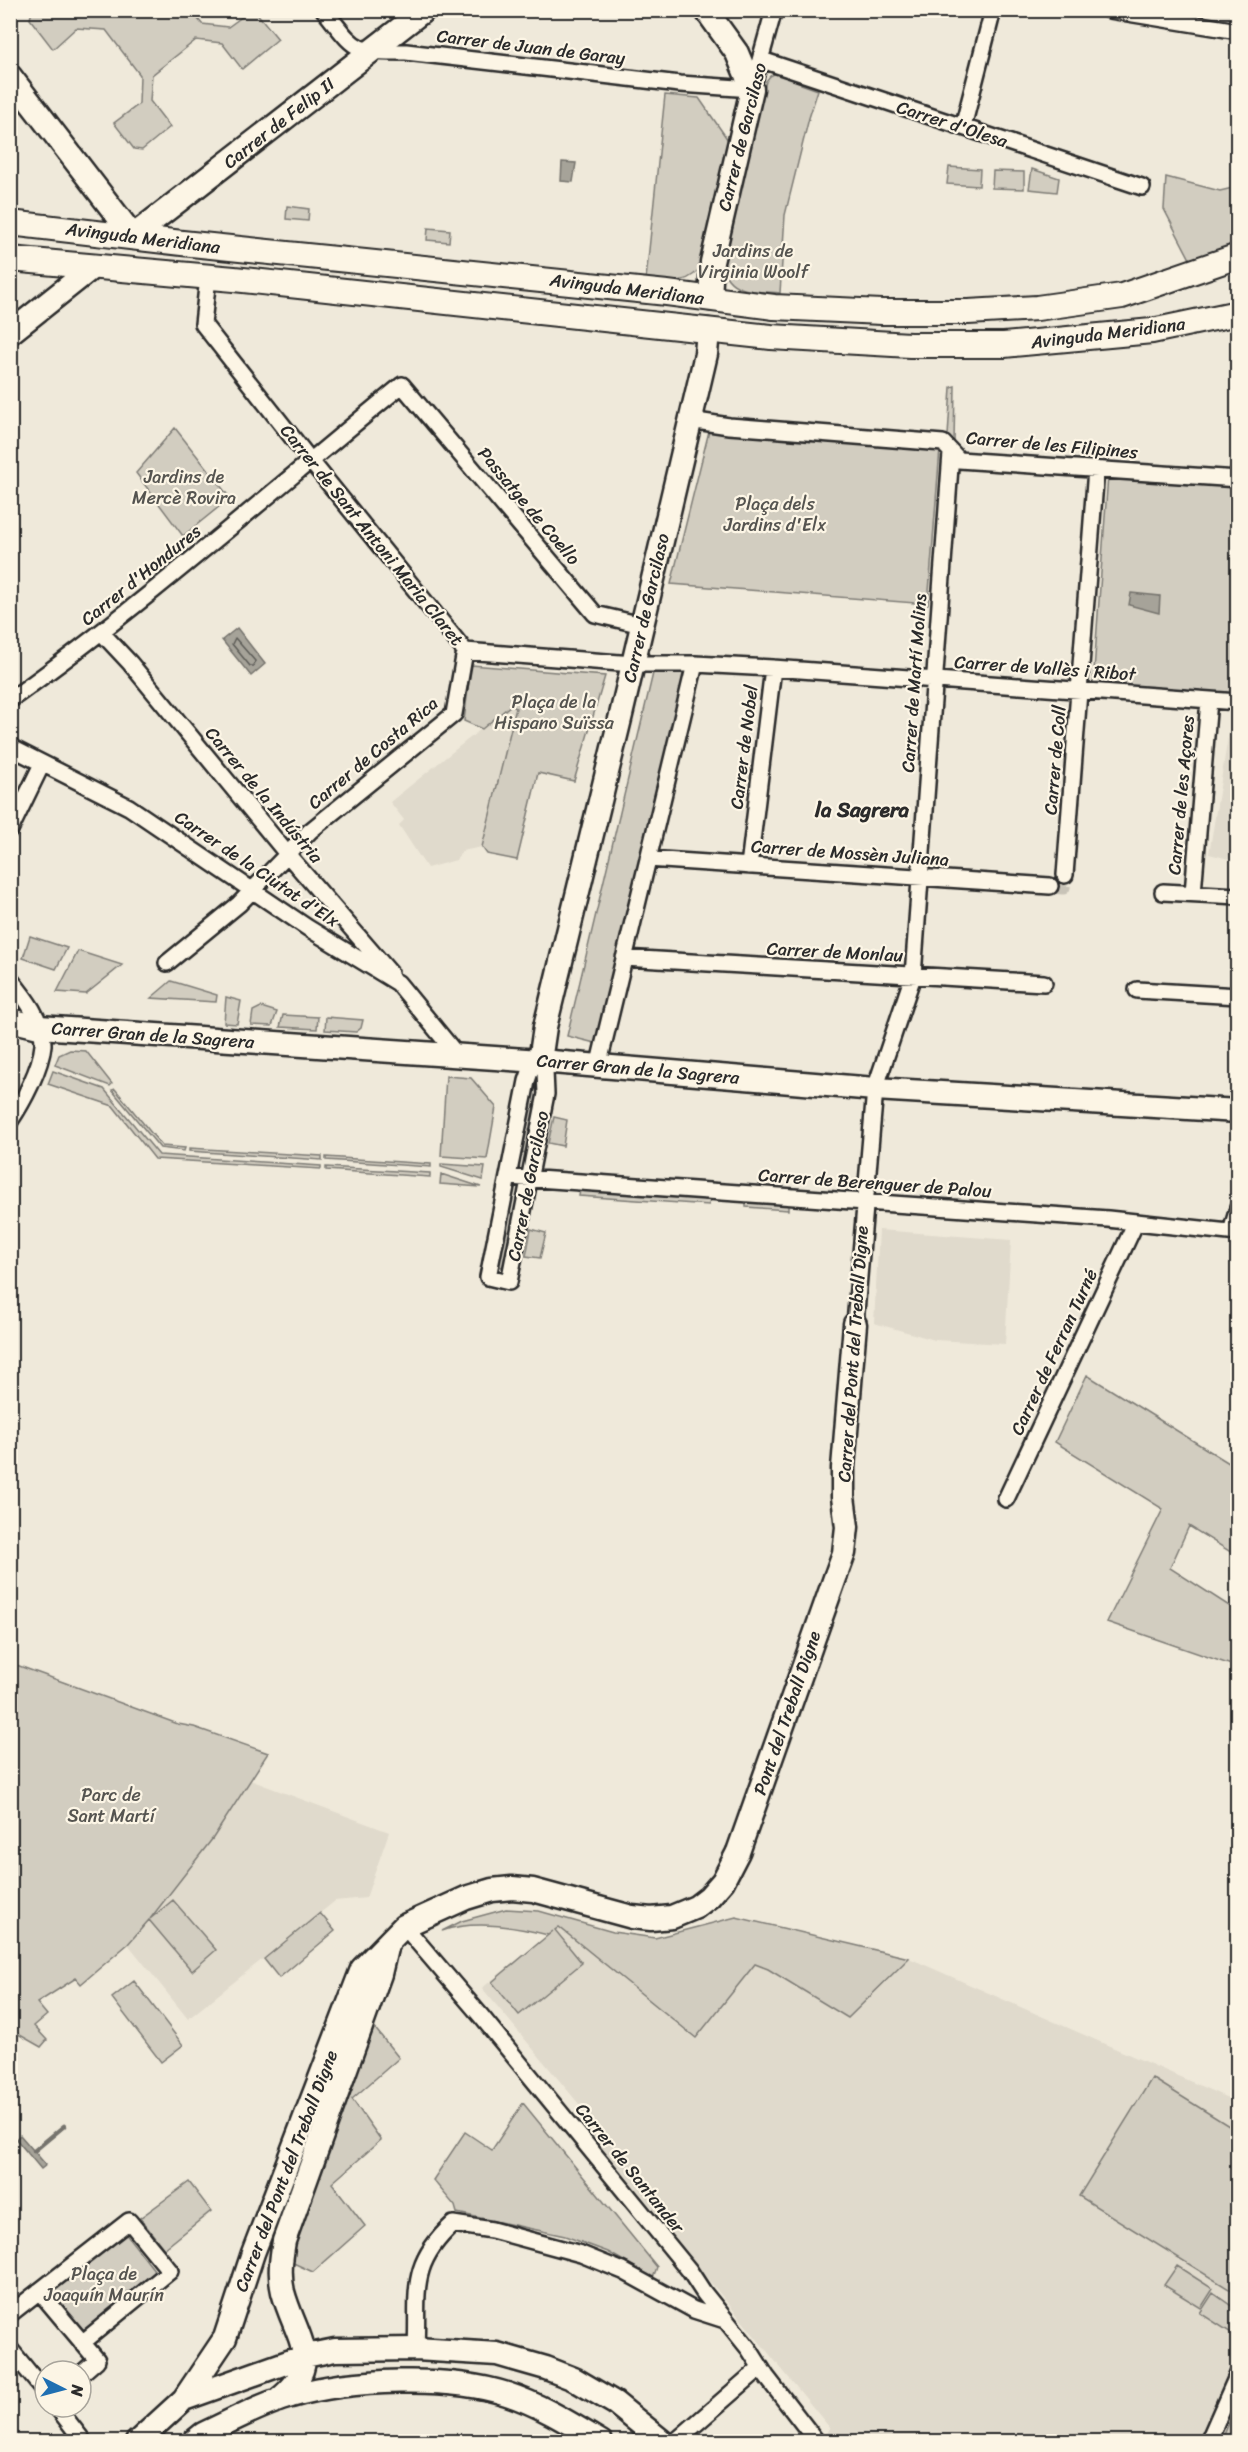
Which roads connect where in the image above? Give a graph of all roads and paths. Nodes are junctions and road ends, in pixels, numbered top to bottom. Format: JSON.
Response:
{"nodes":[{"id":1,"x":324,"y":10,"type":"edge"},
{"id":2,"x":424,"y":10,"type":"edge"},
{"id":3,"x":706,"y":10,"type":"edge"},
{"id":4,"x":774,"y":10,"type":"edge"},
{"id":5,"x":993,"y":10,"type":"edge"},
{"id":6,"x":1109,"y":10,"type":"edge"},
{"id":7,"x":1238,"y":31,"type":"edge"},
{"id":8,"x":370,"y":52,"type":"junction"},
{"id":9,"x":762,"y":60,"type":"junction"},
{"id":10,"x":10,"y":76,"type":"edge"},
{"id":11,"x":752,"y":90,"type":"junction"},
{"id":12,"x":963,"y":127,"type":"junction"},
{"id":13,"x":1142,"y":187,"type":"dead end"},
{"id":14,"x":10,"y":223,"type":"edge"},
{"id":15,"x":133,"y":236,"type":"junction"},
{"id":16,"x":1238,"y":256,"type":"edge"},
{"id":17,"x":10,"y":259,"type":"edge"},
{"id":18,"x":93,"y":267,"type":"junction"},
{"id":19,"x":208,"y":277,"type":"junction"},
{"id":20,"x":710,"y":299,"type":"junction"},
{"id":21,"x":1238,"y":314,"type":"edge"},
{"id":22,"x":708,"y":330,"type":"junction"},
{"id":23,"x":10,"y":333,"type":"edge"},
{"id":24,"x":402,"y":385,"type":"joint"},
{"id":25,"x":690,"y":420,"type":"junction"},
{"id":26,"x":951,"y":453,"type":"junction"},
{"id":27,"x":310,"y":460,"type":"junction"},
{"id":28,"x":1096,"y":469,"type":"junction"},
{"id":29,"x":1238,"y":479,"type":"edge"},
{"id":30,"x":642,"y":625,"type":"junction"},
{"id":31,"x":101,"y":632,"type":"junction"},
{"id":32,"x":465,"y":651,"type":"junction"},
{"id":33,"x":633,"y":664,"type":"junction"},
{"id":34,"x":694,"y":664,"type":"junction"},
{"id":35,"x":773,"y":668,"type":"junction"},
{"id":36,"x":934,"y":679,"type":"junction"},
{"id":37,"x":1080,"y":691,"type":"junction"},
{"id":38,"x":10,"y":700,"type":"edge"},
{"id":39,"x":1209,"y":700,"type":"junction"},
{"id":40,"x":1238,"y":702,"type":"edge"},
{"id":41,"x":10,"y":747,"type":"edge"},
{"id":42,"x":42,"y":764,"type":"junction"},
{"id":43,"x":10,"y":830,"type":"edge"},
{"id":44,"x":288,"y":855,"type":"junction"},
{"id":45,"x":648,"y":859,"type":"junction"},
{"id":46,"x":749,"y":866,"type":"junction"},
{"id":47,"x":1065,"y":875,"type":"dead end"},
{"id":48,"x":920,"y":878,"type":"junction"},
{"id":49,"x":1050,"y":886,"type":"tunnel mouth"},
{"id":50,"x":253,"y":890,"type":"junction"},
{"id":51,"x":1163,"y":892,"type":"dead end"},
{"id":52,"x":1193,"y":893,"type":"junction"},
{"id":53,"x":1238,"y":896,"type":"edge"},
{"id":54,"x":624,"y":958,"type":"junction"},
{"id":55,"x":167,"y":963,"type":"dead end"},
{"id":56,"x":913,"y":976,"type":"junction"},
{"id":57,"x":10,"y":979,"type":"edge"},
{"id":58,"x":398,"y":983,"type":"junction"},
{"id":59,"x":1044,"y":983,"type":"dead end"},
{"id":60,"x":1137,"y":990,"type":"dead end"},
{"id":61,"x":1238,"y":996,"type":"edge"},
{"id":62,"x":10,"y":1020,"type":"edge"},
{"id":63,"x":39,"y":1027,"type":"junction"},
{"id":64,"x":10,"y":1032,"type":"edge"},
{"id":65,"x":457,"y":1055,"type":"junction"},
{"id":66,"x":540,"y":1061,"type":"junction"},
{"id":67,"x":598,"y":1067,"type":"junction"},
{"id":68,"x":875,"y":1089,"type":"junction"},
{"id":69,"x":1238,"y":1110,"type":"edge"},
{"id":70,"x":10,"y":1121,"type":"edge"},
{"id":71,"x":509,"y":1177,"type":"junction"},
{"id":72,"x":530,"y":1179,"type":"junction"},
{"id":73,"x":865,"y":1202,"type":"junction"},
{"id":74,"x":1238,"y":1208,"type":"edge"},
{"id":75,"x":1137,"y":1222,"type":"junction"},
{"id":76,"x":1234,"y":1232,"type":"edge"},
{"id":77,"x":855,"y":1324,"type":"joint"},
{"id":78,"x":1006,"y":1499,"type":"dead end"},
{"id":79,"x":836,"y":1575,"type":"joint"},
{"id":80,"x":738,"y":1852,"type":"joint"},
{"id":81,"x":404,"y":1926,"type":"junction"},
{"id":82,"x":387,"y":1943,"type":"junction"},
{"id":83,"x":39,"y":2291,"type":"junction"},
{"id":84,"x":10,"y":2314,"type":"edge"},
{"id":85,"x":725,"y":2320,"type":"junction"},
{"id":86,"x":299,"y":2331,"type":"junction"},
{"id":87,"x":82,"y":2343,"type":"junction"},
{"id":88,"x":10,"y":2349,"type":"edge"},
{"id":89,"x":416,"y":2349,"type":"junction"},
{"id":90,"x":329,"y":2350,"type":"junction"},
{"id":91,"x":305,"y":2356,"type":"junction"},
{"id":92,"x":93,"y":2364,"type":"edge"},
{"id":93,"x":760,"y":2368,"type":"junction"},
{"id":94,"x":1238,"y":2374,"type":"edge"},
{"id":95,"x":33,"y":2377,"type":"edge"},
{"id":96,"x":184,"y":2399,"type":"junction"},
{"id":97,"x":278,"y":2400,"type":"junction"},
{"id":98,"x":66,"y":2419,"type":"edge"},
{"id":99,"x":84,"y":2442,"type":"edge"},
{"id":100,"x":136,"y":2442,"type":"edge"},
{"id":101,"x":193,"y":2442,"type":"edge"},
{"id":102,"x":601,"y":2442,"type":"edge"},
{"id":103,"x":663,"y":2442,"type":"edge"},
{"id":104,"x":675,"y":2442,"type":"edge"},
{"id":105,"x":817,"y":2442,"type":"edge"},
{"id":106,"x":1208,"y":2442,"type":"edge"}],
"edges":[{"from":1,"to":8,"type":"street"},
{"from":2,"to":8,"type":"street","name":"Carrer de Felip II"},
{"from":3,"to":11,"type":"street"},
{"from":4,"to":9,"type":"street","name":"Carrer de Garcilaso"},
{"from":5,"to":12,"type":"street"},
{"from":6,"to":7,"type":"street"},
{"from":8,"to":11,"type":"street","name":"Carrer de Juan de Garay"},
{"from":8,"to":15,"type":"street","name":"Carrer de Felip II"},
{"from":9,"to":11,"type":"street","name":"Carrer de Garcilaso"},
{"from":9,"to":12,"type":"street","name":"Carrer d'Olesa"},
{"from":10,"to":15,"type":"street"},
{"from":11,"to":20,"type":"street","name":"Carrer de Garcilaso"},
{"from":12,"to":13,"type":"street","name":"Carrer d'Olesa"},
{"from":14,"to":15,"type":"main road","name":"Avinguda Meridiana"},
{"from":15,"to":18,"type":"main road"},
{"from":15,"to":20,"type":"main road","name":"Avinguda Meridiana"},
{"from":16,"to":20,"type":"main road","name":"Avinguda Meridiana"},
{"from":17,"to":18,"type":"main road","name":"Avinguda Meridiana"},
{"from":18,"to":19,"type":"main road","name":"Avinguda Meridiana"},
{"from":18,"to":23,"type":"street"},
{"from":19,"to":22,"type":"main road","name":"Avinguda Meridiana"},
{"from":19,"to":27,"type":"street","name":"Carrer de Sant Antoni Maria Claret"},
{"from":20,"to":22,"type":"main road"},
{"from":21,"to":22,"type":"main road","name":"Avinguda Meridiana"},
{"from":22,"to":25,"type":"street","name":"Carrer de Garcilaso"},
{"from":24,"to":27,"type":"street","name":"Carrer d'Hondures"},
{"from":24,"to":30,"type":"street","name":"Passatge de Coello"},
{"from":25,"to":26,"type":"street","name":"Carrer de les Filipines"},
{"from":25,"to":30,"type":"street","name":"Carrer de Garcilaso"},
{"from":26,"to":28,"type":"street","name":"Carrer de les Filipines"},
{"from":26,"to":36,"type":"street","name":"Carrer de Martí Molins"},
{"from":27,"to":31,"type":"street","name":"Carrer d'Hondures"},
{"from":27,"to":32,"type":"street","name":"Carrer de Sant Antoni Maria Claret"},
{"from":28,"to":29,"type":"street","name":"Carrer de les Filipines"},
{"from":28,"to":37,"type":"street","name":"Carrer de Coll"},
{"from":30,"to":33,"type":"street","name":"Carrer de Garcilaso"},
{"from":31,"to":38,"type":"street","name":"Carrer d'Hondures"},
{"from":31,"to":44,"type":"street","name":"Carrer de la Indústria"},
{"from":32,"to":33,"type":"street","name":"Carrer de Sant Antoni Maria Claret"},
{"from":32,"to":44,"type":"street","name":"Carrer de Costa Rica"},
{"from":33,"to":34,"type":"street","name":"Carrer de Vallès i Ribot"},
{"from":33,"to":66,"type":"street","name":"Carrer de Garcilaso"},
{"from":34,"to":35,"type":"street","name":"Carrer de Vallès i Ribot"},
{"from":34,"to":45,"type":"street"},
{"from":35,"to":36,"type":"street","name":"Carrer de Vallès i Ribot"},
{"from":35,"to":46,"type":"street","name":"Carrer de Nobel"},
{"from":36,"to":37,"type":"street","name":"Carrer de Vallès i Ribot"},
{"from":36,"to":48,"type":"street","name":"Carrer de Martí Molins"},
{"from":37,"to":39,"type":"street","name":"Carrer de Vallès i Ribot"},
{"from":37,"to":47,"type":"street","name":"Carrer de Coll"},
{"from":39,"to":40,"type":"street","name":"Carrer de Vallès i Ribot"},
{"from":39,"to":52,"type":"street","name":"Carrer de les Açores"},
{"from":41,"to":42,"type":"street","name":"Carrer de la Ciutat d'Elx"},
{"from":42,"to":43,"type":"street"},
{"from":42,"to":50,"type":"street","name":"Carrer de la Ciutat d'Elx"},
{"from":44,"to":50,"type":"street","name":"Carrer de Costa Rica"},
{"from":44,"to":58,"type":"street","name":"Carrer de la Indústria"},
{"from":45,"to":46,"type":"street","name":"Carrer de Mossèn Juliana"},
{"from":45,"to":54,"type":"street"},
{"from":46,"to":48,"type":"street","name":"Carrer de Mossèn Juliana"},
{"from":48,"to":49,"type":"street","name":"Carrer de Mossèn Juliana"},
{"from":48,"to":56,"type":"street","name":"Carrer de Martí Molins"},
{"from":50,"to":55,"type":"street","name":"Carrer de Costa Rica"},
{"from":50,"to":58,"type":"street","name":"Carrer de la Ciutat d'Elx"},
{"from":51,"to":52,"type":"street"},
{"from":52,"to":53,"type":"street"},
{"from":54,"to":56,"type":"street","name":"Carrer de Monlau"},
{"from":54,"to":67,"type":"street"},
{"from":56,"to":59,"type":"street","name":"Carrer de Monlau"},
{"from":56,"to":68,"type":"street","name":"Carrer de Martí Molins"},
{"from":57,"to":63,"type":"street"},
{"from":58,"to":65,"type":"street","name":"Carrer de la Ciutat d'Elx"},
{"from":60,"to":61,"type":"street"},
{"from":62,"to":63,"type":"street","name":"Carrer Gran de la Sagrera"},
{"from":63,"to":64,"type":"street","name":"Carrer Gran de la Sagrera"},
{"from":63,"to":65,"type":"street","name":"Carrer Gran de la Sagrera"},
{"from":63,"to":70,"type":"street"},
{"from":65,"to":66,"type":"street","name":"Carrer Gran de la Sagrera"},
{"from":66,"to":67,"type":"street","name":"Carrer Gran de la Sagrera"},
{"from":66,"to":71,"type":"street","name":"Carrer de Garcilaso"},
{"from":66,"to":72,"type":"street","name":"Carrer de Garcilaso"},
{"from":67,"to":68,"type":"street","name":"Carrer Gran de la Sagrera"},
{"from":68,"to":69,"type":"street","name":"Carrer Gran de la Sagrera"},
{"from":68,"to":73,"type":"street","name":"Carrer del Pont del Treball Digne"},
{"from":71,"to":72,"type":"street","name":"Carrer de Berenguer de Palou"},
{"from":71,"to":72,"type":"street","name":"Carrer de Garcilaso"},
{"from":72,"to":73,"type":"street","name":"Carrer de Berenguer de Palou"},
{"from":73,"to":75,"type":"street","name":"Carrer de Berenguer de Palou"},
{"from":73,"to":77,"type":"street","name":"Carrer del Pont del Treball Digne"},
{"from":74,"to":76,"type":"street"},
{"from":75,"to":76,"type":"street","name":"Carrer de Berenguer de Palou"},
{"from":75,"to":78,"type":"street","name":"Carrer de Ferran Turné"},
{"from":77,"to":79,"type":"street","name":"Carrer del Pont del Treball Digne"},
{"from":79,"to":80,"type":"street","name":"Pont del Treball Digne","bridge":true},
{"from":80,"to":81,"type":"street","name":"Carrer del Pont del Treball Digne"},
{"from":81,"to":82,"type":"street","name":"Carrer del Pont del Treball Digne"},
{"from":81,"to":85,"type":"street","name":"Carrer de Santander"},
{"from":82,"to":86,"type":"street","name":"Carrer del Pont del Treball Digne"},
{"from":82,"to":96,"type":"street","name":"Carrer del Pont del Treball Digne"},
{"from":83,"to":84,"type":"street"},
{"from":83,"to":87,"type":"street"},
{"from":83,"to":87,"type":"street"},
{"from":85,"to":89,"type":"street"},
{"from":85,"to":93,"type":"street","name":"Carrer de Santander"},
{"from":86,"to":90,"type":"street"},
{"from":86,"to":91,"type":"street","name":"Carrer del Pont del Treball Digne"},
{"from":87,"to":92,"type":"street"},
{"from":88,"to":95,"type":"street"},
{"from":89,"to":90,"type":"street"},
{"from":89,"to":103,"type":"street"},
{"from":90,"to":91,"type":"street"},
{"from":91,"to":96,"type":"street"},
{"from":91,"to":97,"type":"street"},
{"from":93,"to":104,"type":"street"},
{"from":93,"to":105,"type":"street","name":"Carrer de Santander"},
{"from":94,"to":106,"type":"street"},
{"from":96,"to":100,"type":"street"},
{"from":97,"to":101,"type":"street"},
{"from":97,"to":102,"type":"street"},
{"from":98,"to":99,"type":"street"}]}
